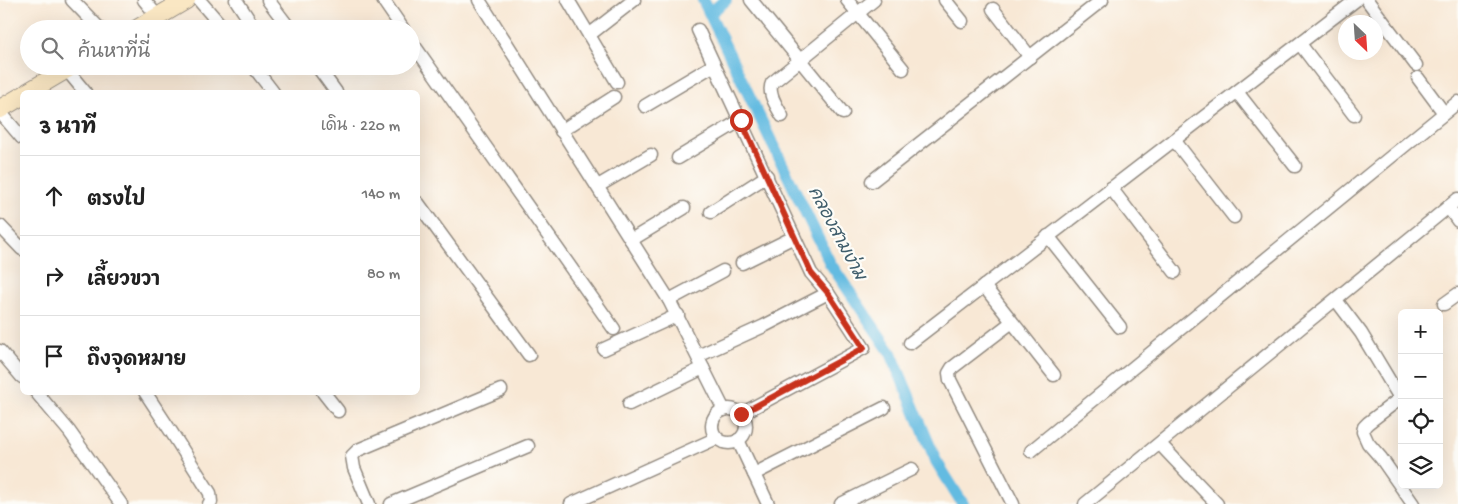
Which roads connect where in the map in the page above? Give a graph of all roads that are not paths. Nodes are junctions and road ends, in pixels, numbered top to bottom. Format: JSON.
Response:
{"nodes":[{"id":1,"x":72,"y":0,"type":"edge"},
{"id":2,"x":144,"y":0,"type":"edge"},
{"id":3,"x":186,"y":0,"type":"edge"},
{"id":4,"x":199,"y":0,"type":"edge"},
{"id":5,"x":236,"y":0,"type":"edge"},
{"id":6,"x":268,"y":0,"type":"edge"},
{"id":7,"x":383,"y":0,"type":"edge"},
{"id":8,"x":479,"y":0,"type":"edge"},
{"id":9,"x":568,"y":0,"type":"edge"},
{"id":10,"x":634,"y":0,"type":"edge"},
{"id":11,"x":751,"y":0,"type":"edge"},
{"id":12,"x":847,"y":0,"type":"edge"},
{"id":13,"x":874,"y":0,"type":"edge"},
{"id":14,"x":945,"y":0,"type":"edge"},
{"id":15,"x":1102,"y":0,"type":"edge"},
{"id":16,"x":1356,"y":0,"type":"edge"},
{"id":17,"x":1367,"y":0,"type":"edge"},
{"id":18,"x":993,"y":9,"type":"dead end"},
{"id":19,"x":858,"y":13,"type":"junction"},
{"id":20,"x":158,"y":17,"type":"junction"},
{"id":21,"x":91,"y":20,"type":"edge"},
{"id":22,"x":153,"y":20,"type":"edge"},
{"id":23,"x":216,"y":20,"type":"edge"},
{"id":24,"x":249,"y":20,"type":"edge"},
{"id":25,"x":283,"y":20,"type":"edge"},
{"id":26,"x":397,"y":20,"type":"edge"},
{"id":27,"x":962,"y":21,"type":"dead end"},
{"id":28,"x":698,"y":30,"type":"dead end"},
{"id":29,"x":589,"y":35,"type":"junction"},
{"id":30,"x":1300,"y":44,"type":"junction"},
{"id":31,"x":420,"y":54,"type":"edge"},
{"id":32,"x":1030,"y":57,"type":"junction"},
{"id":33,"x":800,"y":60,"type":"junction"},
{"id":34,"x":714,"y":65,"type":"junction"},
{"id":35,"x":903,"y":69,"type":"dead end"},
{"id":36,"x":57,"y":75,"type":"edge"},
{"id":37,"x":74,"y":75,"type":"edge"},
{"id":38,"x":259,"y":75,"type":"edge"},
{"id":39,"x":324,"y":75,"type":"edge"},
{"id":40,"x":617,"y":82,"type":"dead end"},
{"id":41,"x":31,"y":90,"type":"edge"},
{"id":42,"x":84,"y":90,"type":"edge"},
{"id":43,"x":271,"y":90,"type":"edge"},
{"id":44,"x":335,"y":90,"type":"edge"},
{"id":45,"x":1237,"y":92,"type":"junction"},
{"id":46,"x":20,"y":97,"type":"edge"},
{"id":47,"x":614,"y":97,"type":"dead end"},
{"id":48,"x":1458,"y":102,"type":"edge"},
{"id":49,"x":645,"y":106,"type":"dead end"},
{"id":50,"x":0,"y":111,"type":"edge"},
{"id":51,"x":844,"y":113,"type":"dead end"},
{"id":52,"x":1444,"y":113,"type":"junction"},
{"id":53,"x":1354,"y":115,"type":"dead end"},
{"id":54,"x":782,"y":116,"type":"dead end"},
{"id":55,"x":741,"y":120,"type":"junction"},
{"id":56,"x":561,"y":131,"type":"junction"},
{"id":57,"x":20,"y":136,"type":"edge"},
{"id":58,"x":1174,"y":140,"type":"junction"},
{"id":59,"x":651,"y":155,"type":"dead end"},
{"id":60,"x":678,"y":158,"type":"dead end"},
{"id":61,"x":1295,"y":166,"type":"dead end"},
{"id":62,"x":767,"y":176,"type":"junction"},
{"id":63,"x":872,"y":181,"type":"dead end"},
{"id":64,"x":598,"y":186,"type":"junction"},
{"id":65,"x":1111,"y":188,"type":"junction"},
{"id":66,"x":1453,"y":203,"type":"edge"},
{"id":67,"x":420,"y":206,"type":"edge"},
{"id":68,"x":684,"y":208,"type":"dead end"},
{"id":69,"x":711,"y":212,"type":"dead end"},
{"id":70,"x":1234,"y":216,"type":"dead end"},
{"id":71,"x":1458,"y":221,"type":"edge"},
{"id":72,"x":0,"y":226,"type":"edge"},
{"id":73,"x":1048,"y":236,"type":"junction"},
{"id":74,"x":794,"y":237,"type":"junction"},
{"id":75,"x":631,"y":240,"type":"junction"},
{"id":76,"x":20,"y":247,"type":"edge"},
{"id":77,"x":742,"y":263,"type":"dead end"},
{"id":78,"x":723,"y":271,"type":"dead end"},
{"id":79,"x":1175,"y":272,"type":"dead end"},
{"id":80,"x":984,"y":286,"type":"junction"},
{"id":81,"x":828,"y":293,"type":"junction"},
{"id":82,"x":1458,"y":294,"type":"edge"},
{"id":83,"x":669,"y":300,"type":"junction"},
{"id":84,"x":1336,"y":300,"type":"junction"},
{"id":85,"x":1444,"y":304,"type":"dead end"},
{"id":86,"x":678,"y":315,"type":"junction"},
{"id":87,"x":1012,"y":322,"type":"junction"},
{"id":88,"x":1120,"y":327,"type":"dead end"},
{"id":89,"x":614,"y":329,"type":"dead end"},
{"id":90,"x":910,"y":343,"type":"dead end"},
{"id":91,"x":604,"y":349,"type":"dead end"},
{"id":92,"x":0,"y":352,"type":"edge"},
{"id":93,"x":529,"y":355,"type":"dead end"},
{"id":94,"x":700,"y":362,"type":"junction"},
{"id":95,"x":1054,"y":375,"type":"dead end"},
{"id":96,"x":20,"y":376,"type":"edge"},
{"id":97,"x":501,"y":390,"type":"dead end"},
{"id":98,"x":1398,"y":393,"type":"edge"},
{"id":99,"x":39,"y":395,"type":"edge"},
{"id":100,"x":146,"y":395,"type":"edge"},
{"id":101,"x":325,"y":395,"type":"edge"},
{"id":102,"x":1400,"y":399,"type":"edge"},
{"id":103,"x":629,"y":404,"type":"dead end"},
{"id":104,"x":884,"y":408,"type":"dead end"},
{"id":105,"x":724,"y":410,"type":"junction"},
{"id":106,"x":338,"y":411,"type":"dead end"},
{"id":107,"x":741,"y":414,"type":"junction"},
{"id":108,"x":718,"y":438,"type":"junction"},
{"id":109,"x":738,"y":440,"type":"junction"},
{"id":110,"x":1160,"y":444,"type":"junction"},
{"id":111,"x":528,"y":446,"type":"dead end"},
{"id":112,"x":1031,"y":451,"type":"dead end"},
{"id":113,"x":912,"y":469,"type":"dead end"},
{"id":114,"x":754,"y":474,"type":"junction"},
{"id":115,"x":1210,"y":502,"type":"edge"},
{"id":116,"x":121,"y":504,"type":"edge"},
{"id":117,"x":209,"y":504,"type":"edge"},
{"id":118,"x":369,"y":504,"type":"edge"},
{"id":119,"x":391,"y":504,"type":"edge"},
{"id":120,"x":571,"y":504,"type":"edge"},
{"id":121,"x":768,"y":504,"type":"edge"},
{"id":122,"x":841,"y":504,"type":"edge"},
{"id":123,"x":1013,"y":504,"type":"edge"},
{"id":124,"x":1085,"y":504,"type":"edge"},
{"id":125,"x":1413,"y":504,"type":"edge"}],
"edges":[{"from":1,"to":21,"type":"street"},
{"from":2,"to":20,"type":"street"},
{"from":3,"to":20,"type":"street"},
{"from":4,"to":23,"type":"street"},
{"from":5,"to":24,"type":"street"},
{"from":6,"to":25,"type":"street"},
{"from":7,"to":26,"type":"street"},
{"from":8,"to":56,"type":"street"},
{"from":9,"to":29,"type":"street"},
{"from":10,"to":29,"type":"street"},
{"from":11,"to":33,"type":"street"},
{"from":12,"to":19,"type":"street"},
{"from":13,"to":19,"type":"street"},
{"from":14,"to":27,"type":"street"},
{"from":15,"to":32,"type":"street"},
{"from":16,"to":30,"type":"street"},
{"from":17,"to":52,"type":"street"},
{"from":18,"to":32,"type":"street"},
{"from":19,"to":33,"type":"street"},
{"from":19,"to":35,"type":"street"},
{"from":20,"to":22,"type":"street"},
{"from":28,"to":34,"type":"street"},
{"from":29,"to":40,"type":"street"},
{"from":30,"to":45,"type":"street"},
{"from":30,"to":53,"type":"street"},
{"from":31,"to":89,"type":"street"},
{"from":32,"to":63,"type":"street"},
{"from":33,"to":51,"type":"street"},
{"from":33,"to":54,"type":"street"},
{"from":34,"to":49,"type":"street"},
{"from":34,"to":55,"type":"street"},
{"from":36,"to":41,"type":"street"},
{"from":37,"to":42,"type":"street"},
{"from":38,"to":43,"type":"street"},
{"from":39,"to":44,"type":"street"},
{"from":45,"to":58,"type":"street"},
{"from":45,"to":61,"type":"street"},
{"from":46,"to":50,"type":"street"},
{"from":47,"to":56,"type":"street"},
{"from":48,"to":52,"type":"street"},
{"from":50,"to":57,"type":"street"},
{"from":52,"to":112,"type":"street"},
{"from":55,"to":60,"type":"street"},
{"from":55,"to":62,"type":"street"},
{"from":56,"to":64,"type":"street"},
{"from":58,"to":65,"type":"street"},
{"from":58,"to":70,"type":"street"},
{"from":59,"to":64,"type":"street"},
{"from":62,"to":69,"type":"street"},
{"from":62,"to":74,"type":"street"},
{"from":64,"to":75,"type":"street"},
{"from":65,"to":73,"type":"street"},
{"from":65,"to":79,"type":"street"},
{"from":66,"to":71,"type":"street"},
{"from":66,"to":84,"type":"street"},
{"from":67,"to":93,"type":"street"},
{"from":68,"to":75,"type":"street"},
{"from":72,"to":76,"type":"street"},
{"from":73,"to":80,"type":"street"},
{"from":73,"to":88,"type":"street"},
{"from":74,"to":77,"type":"street"},
{"from":74,"to":81,"type":"street"},
{"from":75,"to":83,"type":"street"},
{"from":78,"to":83,"type":"street"},
{"from":80,"to":87,"type":"street"},
{"from":80,"to":90,"type":"street"},
{"from":81,"to":94,"type":"street"},
{"from":81,"to":107,"type":"street"},
{"from":82,"to":85,"type":"street"},
{"from":83,"to":86,"type":"street"},
{"from":84,"to":98,"type":"street"},
{"from":84,"to":110,"type":"street"},
{"from":86,"to":91,"type":"street"},
{"from":86,"to":94,"type":"street"},
{"from":87,"to":95,"type":"street"},
{"from":87,"to":123,"type":"street"},
{"from":92,"to":96,"type":"street"},
{"from":94,"to":103,"type":"street"},
{"from":94,"to":105,"type":"street"},
{"from":97,"to":118,"type":"street"},
{"from":99,"to":116,"type":"street"},
{"from":100,"to":117,"type":"street"},
{"from":101,"to":106,"type":"street"},
{"from":102,"to":125,"type":"street"},
{"from":104,"to":114,"type":"street"},
{"from":105,"to":107,"type":"street"},
{"from":105,"to":108,"type":"street"},
{"from":107,"to":109,"type":"street"},
{"from":108,"to":109,"type":"street"},
{"from":108,"to":120,"type":"street"},
{"from":109,"to":114,"type":"street"},
{"from":110,"to":115,"type":"street"},
{"from":110,"to":124,"type":"street"},
{"from":111,"to":119,"type":"street"},
{"from":113,"to":122,"type":"street"},
{"from":114,"to":121,"type":"street"}]}
